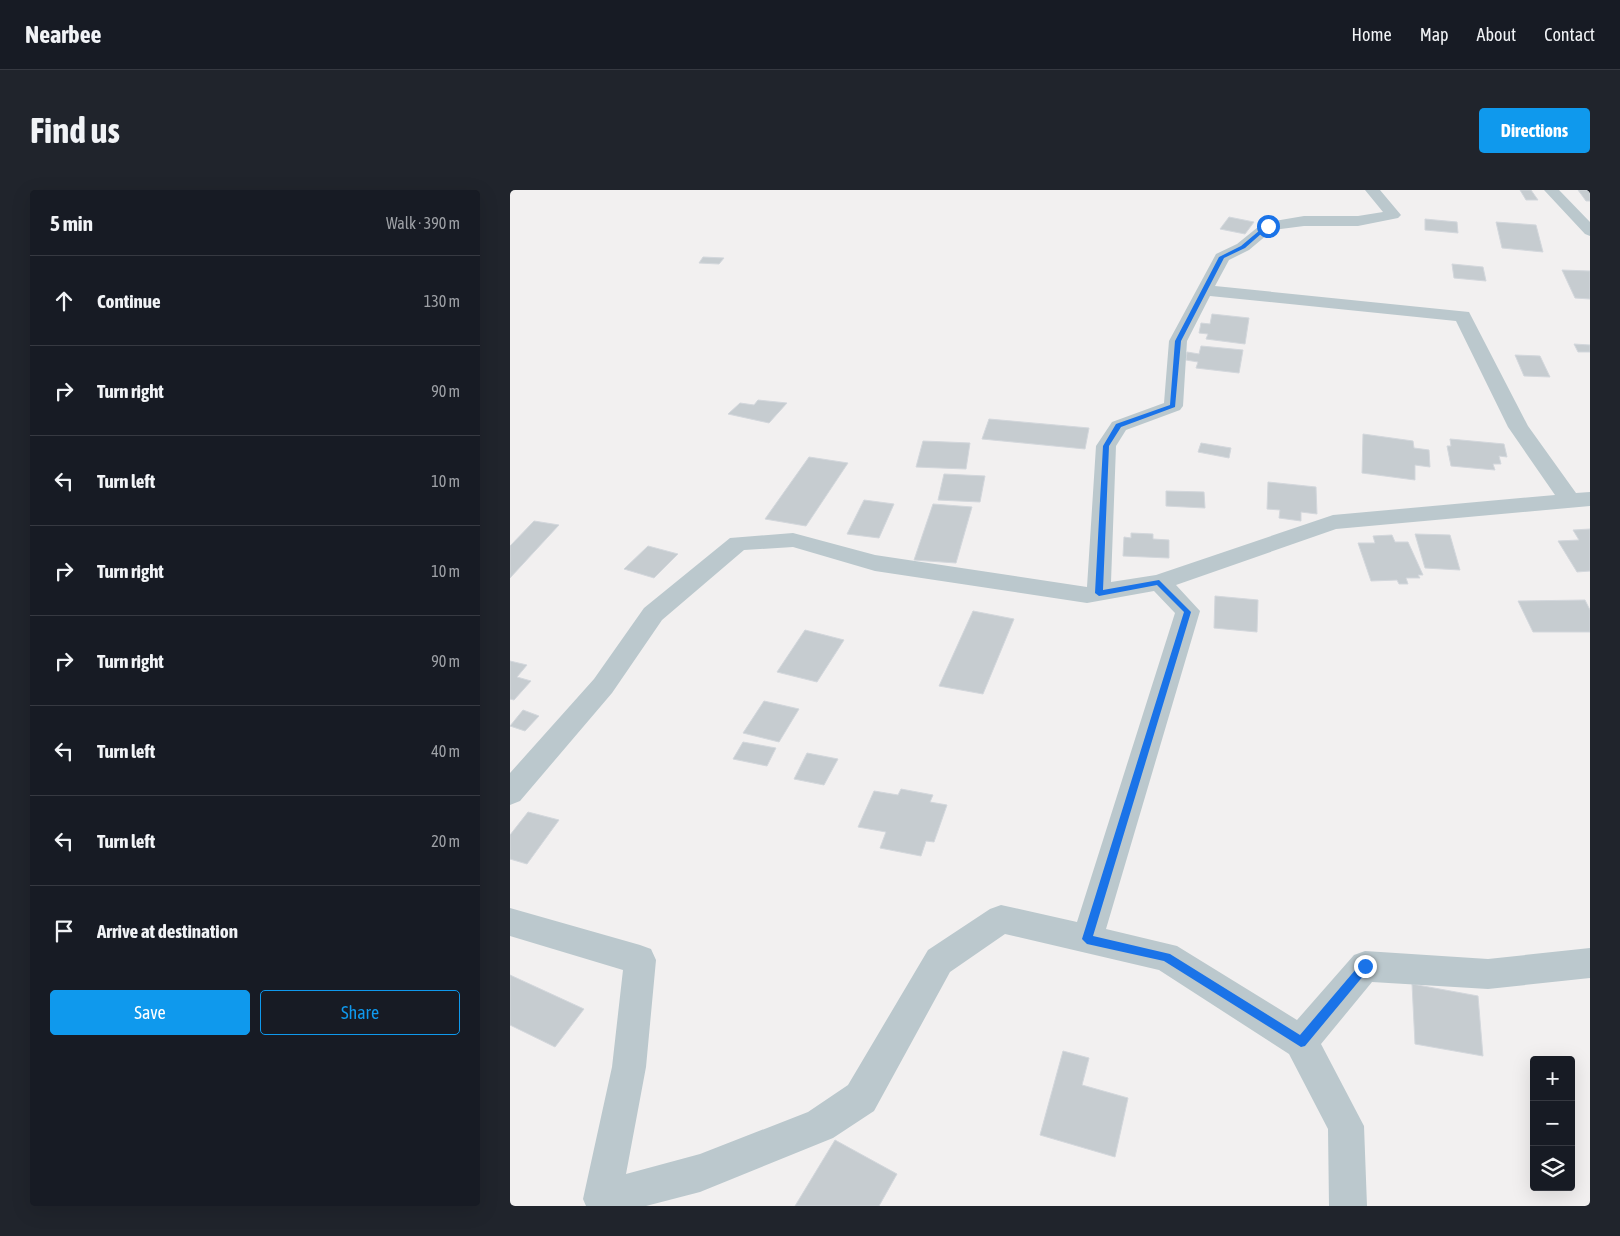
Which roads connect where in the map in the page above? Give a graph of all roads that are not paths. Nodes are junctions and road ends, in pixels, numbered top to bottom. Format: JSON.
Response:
{"nodes":[{"id":1,"x":1372,"y":190,"type":"edge"},
{"id":2,"x":1551,"y":190,"type":"edge"},
{"id":3,"x":1590,"y":231,"type":"edge"},
{"id":4,"x":1205,"y":290,"type":"junction"},
{"id":5,"x":1580,"y":500,"type":"edge"},
{"id":6,"x":1159,"y":582,"type":"junction"},
{"id":7,"x":1099,"y":593,"type":"junction"},
{"id":8,"x":510,"y":793,"type":"edge"},
{"id":9,"x":510,"y":922,"type":"edge"},
{"id":10,"x":1087,"y":939,"type":"junction"},
{"id":11,"x":1590,"y":963,"type":"edge"},
{"id":12,"x":1301,"y":1042,"type":"junction"},
{"id":13,"x":598,"y":1203,"type":"edge"},
{"id":14,"x":1348,"y":1206,"type":"edge"}],
"edges":[{"from":1,"to":4,"type":"street"},
{"from":2,"to":3,"type":"street"},
{"from":4,"to":5,"type":"street"},
{"from":4,"to":7,"type":"street"},
{"from":5,"to":6,"type":"street"},
{"from":6,"to":7,"type":"street"},
{"from":6,"to":10,"type":"street"},
{"from":7,"to":8,"type":"street"},
{"from":9,"to":13,"type":"street"},
{"from":10,"to":12,"type":"street"},
{"from":10,"to":13,"type":"street"},
{"from":11,"to":12,"type":"street"},
{"from":12,"to":14,"type":"street"}]}
